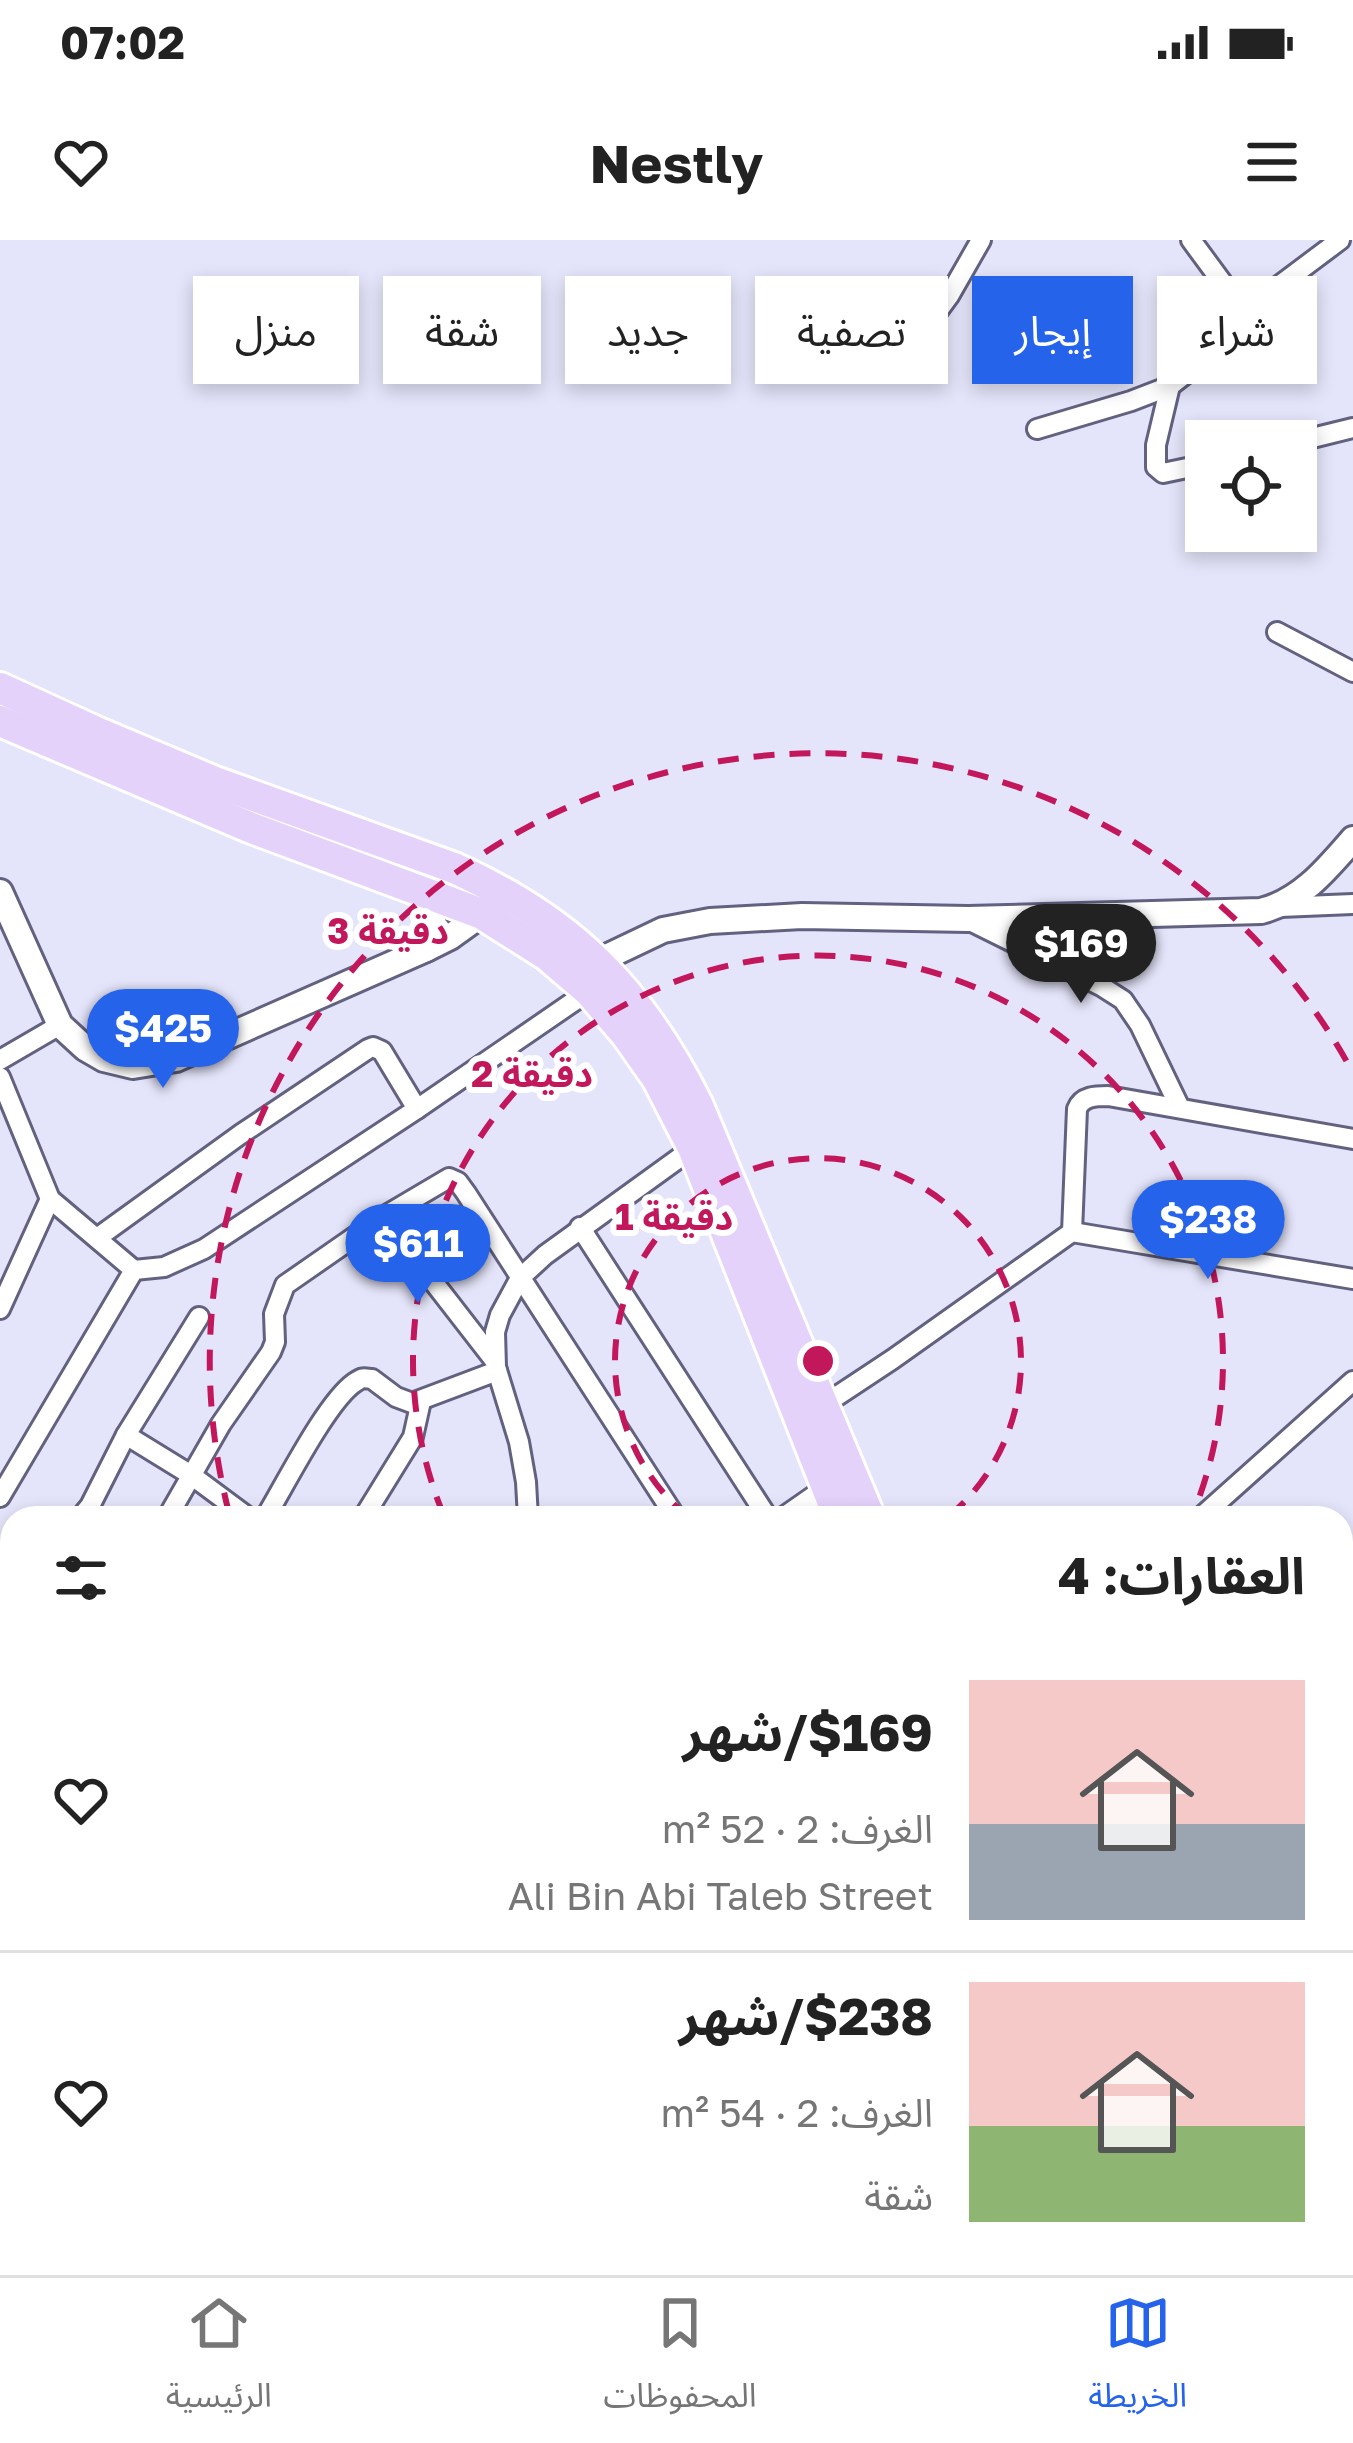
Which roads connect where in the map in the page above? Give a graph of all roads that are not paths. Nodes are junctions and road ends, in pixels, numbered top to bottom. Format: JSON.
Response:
{"nodes":[{"id":1,"x":980,"y":240,"type":"edge"},
{"id":2,"x":1191,"y":240,"type":"edge"},
{"id":3,"x":1340,"y":240,"type":"edge"},
{"id":4,"x":1217,"y":276,"type":"edge"},
{"id":5,"x":1293,"y":276,"type":"edge"},
{"id":6,"x":948,"y":297,"type":"edge"},
{"id":7,"x":1172,"y":384,"type":"edge"},
{"id":8,"x":1170,"y":386,"type":"junction"},
{"id":9,"x":1353,"y":428,"type":"edge"},
{"id":10,"x":1037,"y":430,"type":"dead end"},
{"id":11,"x":1317,"y":437,"type":"edge"},
{"id":12,"x":1185,"y":468,"type":"edge"},
{"id":13,"x":1277,"y":632,"type":"dead end"},
{"id":14,"x":1353,"y":672,"type":"edge"},
{"id":15,"x":0,"y":688,"type":"edge"},
{"id":16,"x":0,"y":721,"type":"edge"},
{"id":17,"x":211,"y":796,"type":"junction"},
{"id":18,"x":1353,"y":839,"type":"edge"},
{"id":19,"x":0,"y":892,"type":"edge"},
{"id":20,"x":441,"y":898,"type":"junction"},
{"id":21,"x":1353,"y":904,"type":"edge"},
{"id":22,"x":1276,"y":907,"type":"junction"},
{"id":23,"x":482,"y":914,"type":"junction"},
{"id":24,"x":968,"y":920,"type":"junction"},
{"id":25,"x":426,"y":949,"type":"junction"},
{"id":26,"x":593,"y":976,"type":"junction"},
{"id":27,"x":59,"y":1025,"type":"junction"},
{"id":28,"x":0,"y":1060,"type":"edge"},
{"id":29,"x":0,"y":1076,"type":"edge"},
{"id":30,"x":10,"y":1104,"type":"junction"},
{"id":31,"x":1180,"y":1108,"type":"junction"},
{"id":32,"x":417,"y":1109,"type":"junction"},
{"id":33,"x":0,"y":1122,"type":"edge"},
{"id":34,"x":1353,"y":1139,"type":"edge"},
{"id":35,"x":692,"y":1148,"type":"junction"},
{"id":36,"x":50,"y":1199,"type":"junction"},
{"id":37,"x":383,"y":1217,"type":"junction"},
{"id":38,"x":580,"y":1227,"type":"junction"},
{"id":39,"x":1072,"y":1232,"type":"junction"},
{"id":40,"x":97,"y":1238,"type":"junction"},
{"id":41,"x":134,"y":1270,"type":"junction"},
{"id":42,"x":520,"y":1278,"type":"junction"},
{"id":43,"x":1353,"y":1279,"type":"edge"},
{"id":44,"x":0,"y":1309,"type":"edge"},
{"id":45,"x":199,"y":1317,"type":"dead end"},
{"id":46,"x":496,"y":1367,"type":"junction"},
{"id":47,"x":1353,"y":1381,"type":"edge"},
{"id":48,"x":421,"y":1401,"type":"junction"},
{"id":49,"x":822,"y":1406,"type":"junction"},
{"id":50,"x":127,"y":1435,"type":"junction"},
{"id":51,"x":191,"y":1475,"type":"junction"},
{"id":52,"x":825,"y":1488,"type":"junction"},
{"id":53,"x":0,"y":1497,"type":"edge"},
{"id":54,"x":90,"y":1506,"type":"edge"},
{"id":55,"x":173,"y":1506,"type":"edge"},
{"id":56,"x":233,"y":1506,"type":"edge"},
{"id":57,"x":272,"y":1506,"type":"edge"},
{"id":58,"x":370,"y":1506,"type":"edge"},
{"id":59,"x":527,"y":1506,"type":"edge"},
{"id":60,"x":668,"y":1506,"type":"edge"},
{"id":61,"x":760,"y":1506,"type":"edge"},
{"id":62,"x":799,"y":1506,"type":"edge"},
{"id":63,"x":833,"y":1506,"type":"edge"},
{"id":64,"x":865,"y":1506,"type":"edge"},
{"id":65,"x":1213,"y":1506,"type":"edge"}],
"edges":[{"from":1,"to":6,"type":"street"},
{"from":2,"to":4,"type":"street"},
{"from":3,"to":5,"type":"street"},
{"from":7,"to":8,"type":"street"},
{"from":8,"to":10,"type":"street"},
{"from":8,"to":12,"type":"street"},
{"from":9,"to":11,"type":"street"},
{"from":13,"to":14,"type":"street"},
{"from":15,"to":17,"type":"main road"},
{"from":16,"to":17,"type":"main road"},
{"from":17,"to":20,"type":"main road"},
{"from":17,"to":26,"type":"main road"},
{"from":18,"to":22,"type":"street"},
{"from":19,"to":27,"type":"street"},
{"from":20,"to":23,"type":"main road"},
{"from":20,"to":25,"type":"street"},
{"from":21,"to":22,"type":"street"},
{"from":22,"to":24,"type":"street"},
{"from":23,"to":25,"type":"street"},
{"from":23,"to":26,"type":"main road"},
{"from":24,"to":26,"type":"street"},
{"from":24,"to":31,"type":"street"},
{"from":25,"to":27,"type":"street"},
{"from":26,"to":32,"type":"street"},
{"from":26,"to":35,"type":"main road"},
{"from":26,"to":49,"type":"main road"},
{"from":27,"to":28,"type":"street"},
{"from":29,"to":30,"type":"street"},
{"from":30,"to":33,"type":"street"},
{"from":30,"to":36,"type":"street"},
{"from":31,"to":34,"type":"street"},
{"from":31,"to":39,"type":"street"},
{"from":32,"to":40,"type":"street"},
{"from":32,"to":41,"type":"street"},
{"from":35,"to":38,"type":"street"},
{"from":35,"to":52,"type":"main road"},
{"from":36,"to":40,"type":"street"},
{"from":36,"to":44,"type":"street"},
{"from":37,"to":42,"type":"street"},
{"from":37,"to":46,"type":"street"},
{"from":37,"to":51,"type":"street"},
{"from":38,"to":42,"type":"street"},
{"from":38,"to":61,"type":"street"},
{"from":39,"to":43,"type":"street"},
{"from":39,"to":49,"type":"street"},
{"from":40,"to":41,"type":"street"},
{"from":41,"to":53,"type":"street"},
{"from":42,"to":46,"type":"street"},
{"from":42,"to":60,"type":"street"},
{"from":45,"to":50,"type":"street"},
{"from":46,"to":48,"type":"street"},
{"from":46,"to":59,"type":"street"},
{"from":47,"to":65,"type":"street"},
{"from":48,"to":57,"type":"street"},
{"from":48,"to":58,"type":"street"},
{"from":49,"to":64,"type":"main road"},
{"from":50,"to":51,"type":"street"},
{"from":50,"to":54,"type":"street"},
{"from":51,"to":55,"type":"street"},
{"from":51,"to":56,"type":"street"},
{"from":52,"to":62,"type":"street"},
{"from":52,"to":63,"type":"main road"}]}
